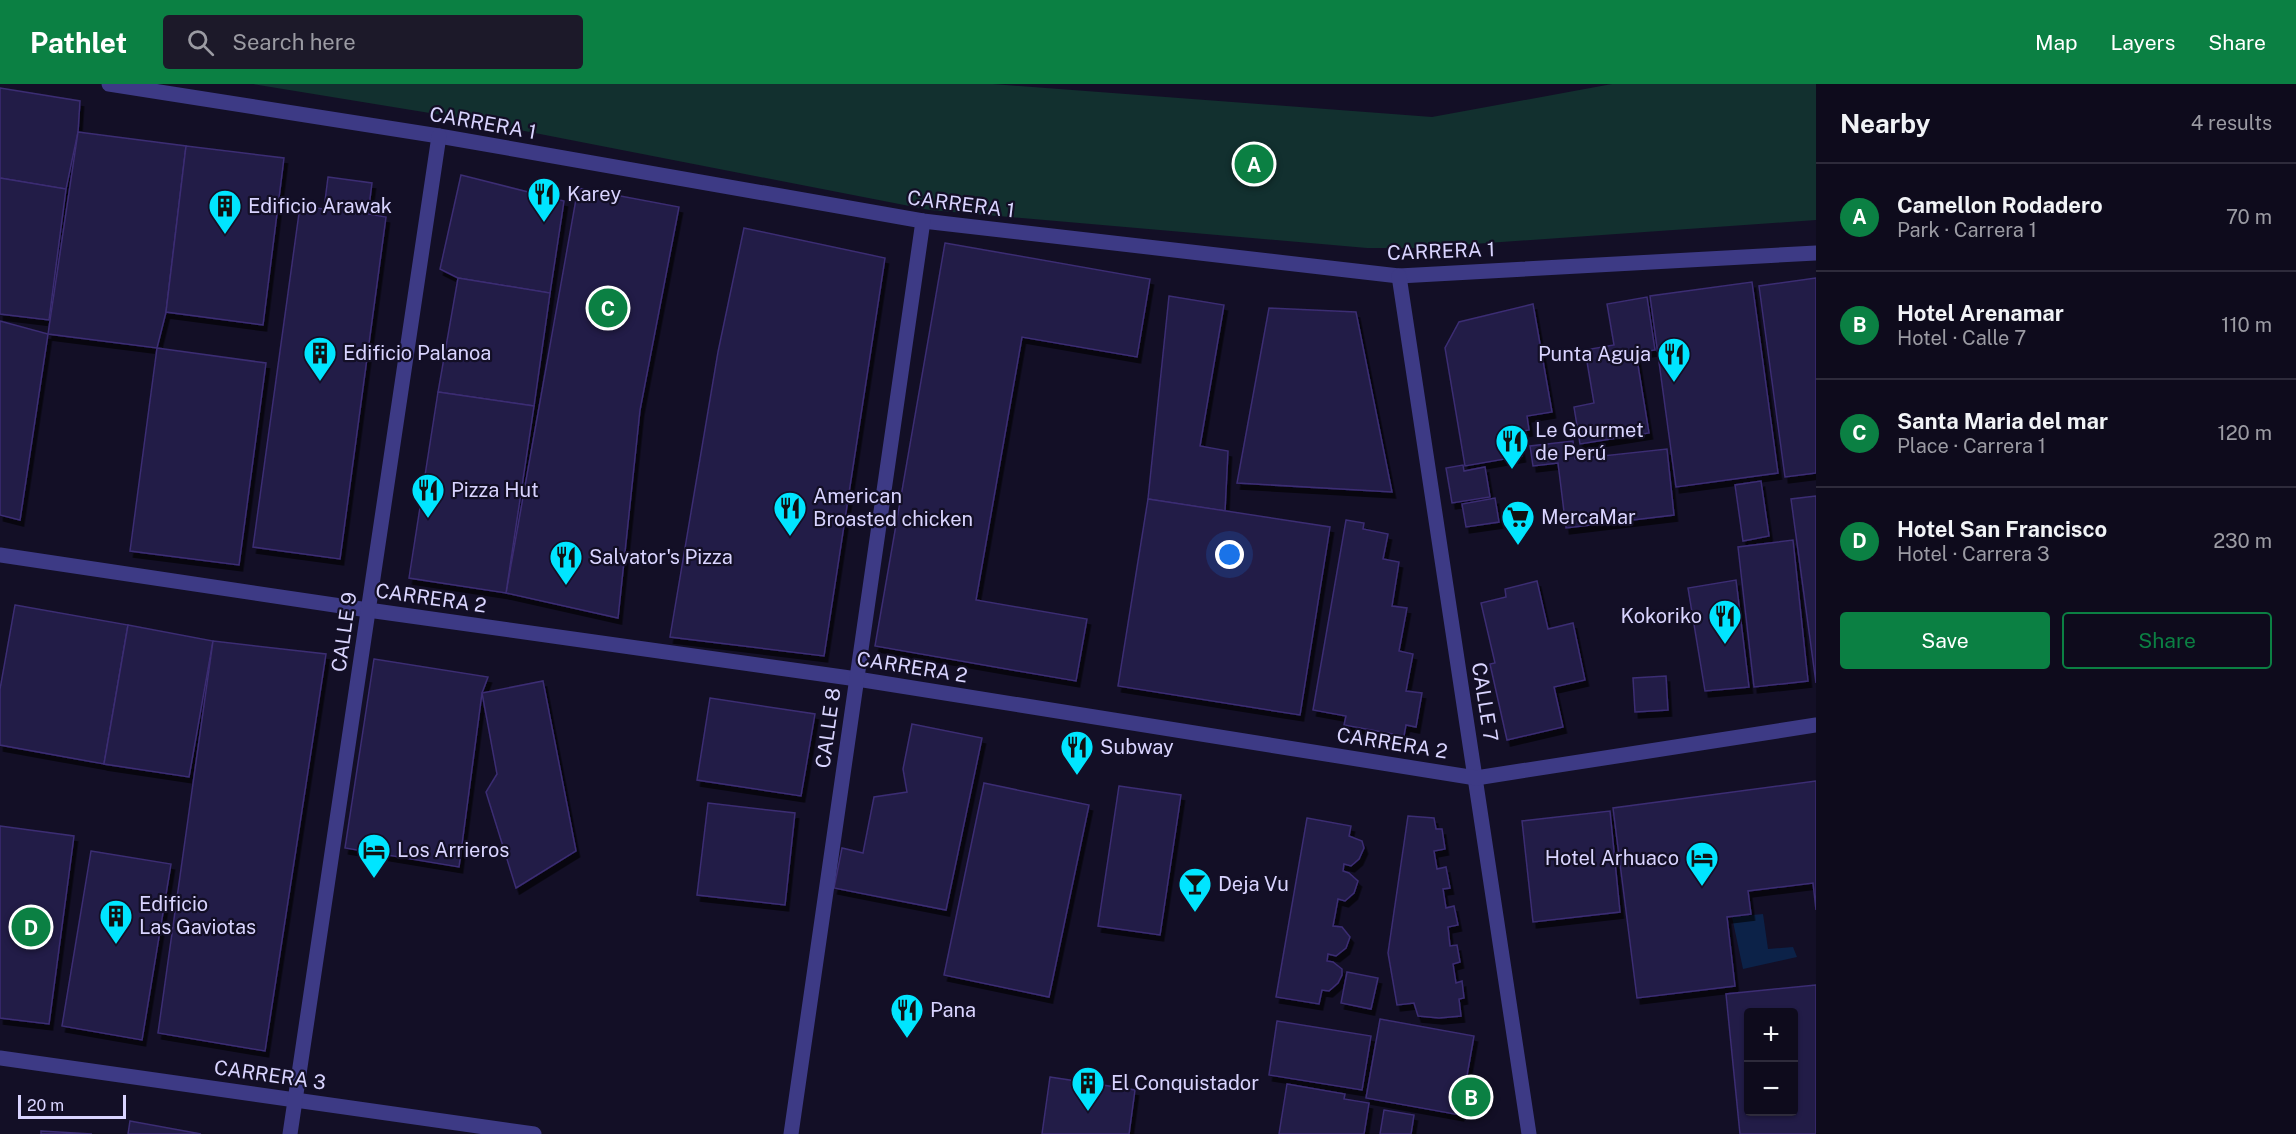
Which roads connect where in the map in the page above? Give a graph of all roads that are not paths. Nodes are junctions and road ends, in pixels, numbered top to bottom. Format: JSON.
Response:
{"nodes":[{"id":1,"x":109,"y":84,"type":"edge"},
{"id":2,"x":439,"y":136,"type":"junction"},
{"id":3,"x":923,"y":221,"type":"junction"},
{"id":4,"x":1816,"y":253,"type":"edge"},
{"id":5,"x":1399,"y":276,"type":"junction"},
{"id":6,"x":0,"y":555,"type":"edge"},
{"id":7,"x":368,"y":610,"type":"junction"},
{"id":8,"x":857,"y":679,"type":"junction"},
{"id":9,"x":1816,"y":725,"type":"edge"},
{"id":10,"x":1476,"y":778,"type":"junction"},
{"id":11,"x":0,"y":1058,"type":"edge"},
{"id":12,"x":296,"y":1100,"type":"junction"},
{"id":13,"x":290,"y":1134,"type":"edge"},
{"id":14,"x":534,"y":1134,"type":"edge"},
{"id":15,"x":791,"y":1134,"type":"edge"},
{"id":16,"x":1529,"y":1134,"type":"edge"}],
"edges":[{"from":1,"to":2,"type":"street","name":"CARRERA 1"},
{"from":2,"to":3,"type":"street","name":"CARRERA 1"},
{"from":2,"to":7,"type":"street","name":"CALLE 9"},
{"from":3,"to":5,"type":"street","name":"CARRERA 1"},
{"from":3,"to":8,"type":"street","name":"CALLE 8"},
{"from":4,"to":5,"type":"street","name":"CARRERA 1"},
{"from":5,"to":10,"type":"street","name":"CALLE 7"},
{"from":6,"to":7,"type":"street","name":"CARRERA 2"},
{"from":7,"to":8,"type":"street","name":"CARRERA 2"},
{"from":7,"to":12,"type":"street","name":"CALLE 9"},
{"from":8,"to":10,"type":"street","name":"CARRERA 2"},
{"from":8,"to":15,"type":"street","name":"CALLE 8"},
{"from":9,"to":10,"type":"street","name":"CARRERA 2"},
{"from":10,"to":16,"type":"street","name":"CALLE 7"},
{"from":11,"to":12,"type":"street","name":"CARRERA 3"},
{"from":12,"to":13,"type":"street","name":"CALLE 9"},
{"from":12,"to":14,"type":"street","name":"CARRERA 3"}]}
